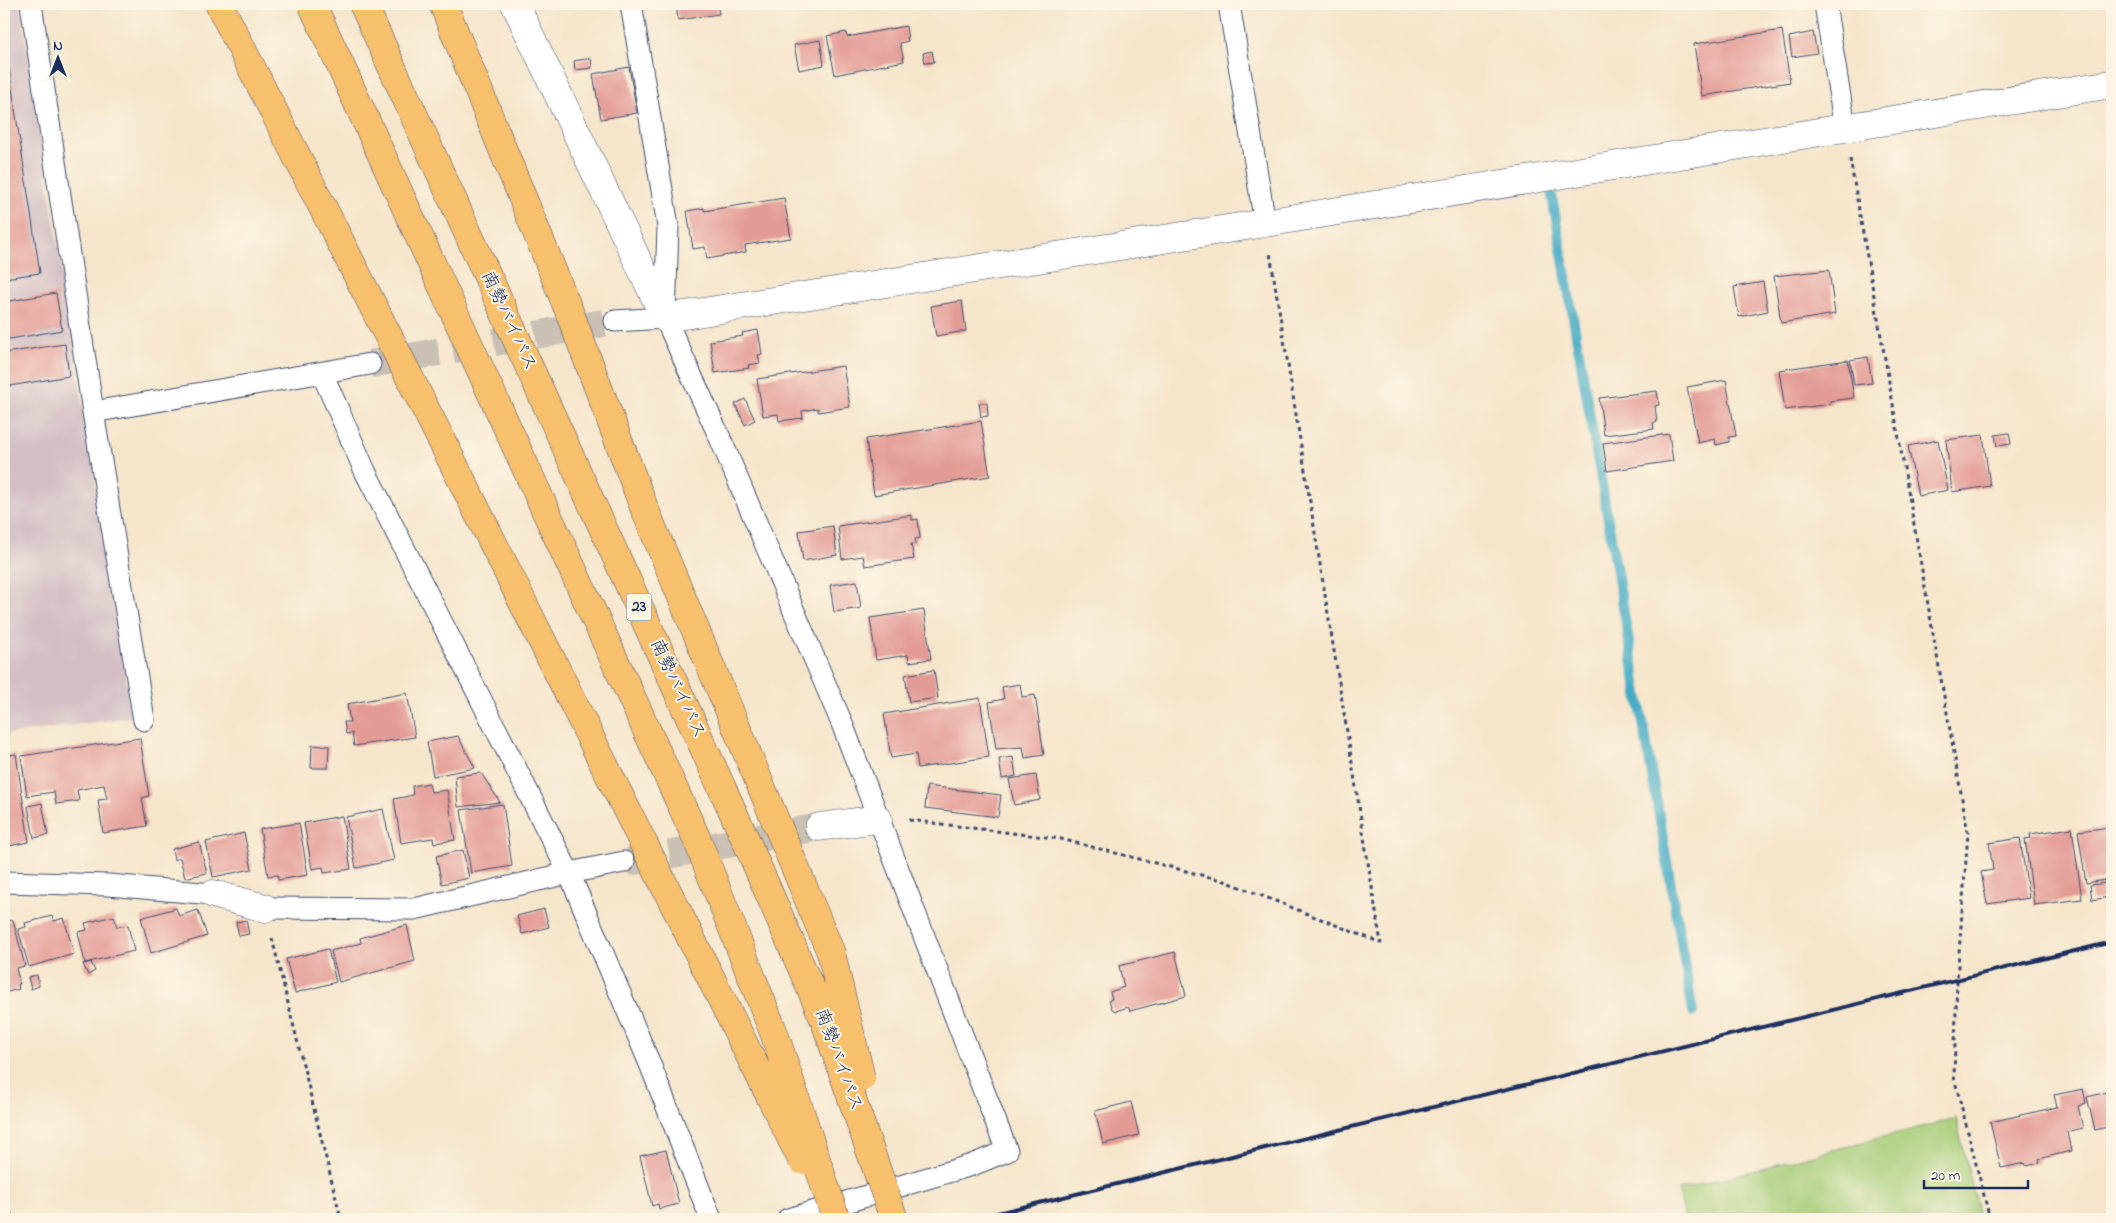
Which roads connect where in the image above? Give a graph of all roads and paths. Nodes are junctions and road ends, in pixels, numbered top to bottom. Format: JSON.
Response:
{"nodes":[{"id":1,"x":31,"y":4,"type":"edge"},
{"id":2,"x":219,"y":4,"type":"edge"},
{"id":3,"x":312,"y":4,"type":"edge"},
{"id":4,"x":363,"y":4,"type":"edge"},
{"id":5,"x":443,"y":4,"type":"edge"},
{"id":6,"x":515,"y":4,"type":"edge"},
{"id":7,"x":631,"y":4,"type":"edge"},
{"id":8,"x":1229,"y":4,"type":"edge"},
{"id":9,"x":1825,"y":4,"type":"edge"},
{"id":10,"x":2112,"y":84,"type":"edge"},
{"id":11,"x":1845,"y":128,"type":"junction"},
{"id":12,"x":1265,"y":223,"type":"junction"},
{"id":13,"x":665,"y":318,"type":"junction"},
{"id":14,"x":615,"y":321,"type":"tunnel mouth"},
{"id":15,"x":370,"y":364,"type":"tunnel mouth"},
{"id":16,"x":322,"y":373,"type":"junction"},
{"id":17,"x":93,"y":412,"type":"junction"},
{"id":18,"x":144,"y":720,"type":"dead end"},
{"id":19,"x":878,"y":819,"type":"junction"},
{"id":20,"x":819,"y":827,"type":"tunnel mouth"},
{"id":21,"x":624,"y":862,"type":"tunnel mouth"},
{"id":22,"x":569,"y":873,"type":"junction"},
{"id":23,"x":4,"y":882,"type":"edge"},
{"id":24,"x":213,"y":894,"type":"joint"},
{"id":25,"x":265,"y":908,"type":"junction"},
{"id":26,"x":341,"y":1219,"type":"edge"},
{"id":27,"x":711,"y":1219,"type":"edge"},
{"id":28,"x":788,"y":1219,"type":"edge"},
{"id":29,"x":832,"y":1219,"type":"edge"},
{"id":30,"x":836,"y":1219,"type":"edge"},
{"id":31,"x":894,"y":1219,"type":"edge"},
{"id":32,"x":1990,"y":1219,"type":"edge"}],
"edges":[{"from":1,"to":17,"type":"lane"},
{"from":2,"to":29,"type":"highway","bridge":true},
{"from":3,"to":30,"type":"highway","bridge":true},
{"from":4,"to":31,"type":"highway","name":"南勢バイパス","number":"23","bridge":true},
{"from":5,"to":31,"type":"highway","bridge":true},
{"from":6,"to":13,"type":"street"},
{"from":7,"to":13,"type":"lane"},
{"from":8,"to":12,"type":"lane"},
{"from":9,"to":11,"type":"lane"},
{"from":10,"to":11,"type":"street"},
{"from":11,"to":12,"type":"street"},
{"from":11,"to":32,"type":"path"},
{"from":12,"to":13,"type":"street"},
{"from":12,"to":19,"type":"path"},
{"from":13,"to":14,"type":"lane"},
{"from":13,"to":19,"type":"lane"},
{"from":15,"to":16,"type":"lane"},
{"from":16,"to":17,"type":"lane"},
{"from":16,"to":22,"type":"lane"},
{"from":17,"to":18,"type":"lane"},
{"from":19,"to":20,"type":"street"},
{"from":19,"to":28,"type":"lane"},
{"from":21,"to":22,"type":"lane"},
{"from":22,"to":25,"type":"lane"},
{"from":22,"to":27,"type":"lane"},
{"from":23,"to":24,"type":"lane"},
{"from":24,"to":25,"type":"street"},
{"from":25,"to":26,"type":"path"}]}
